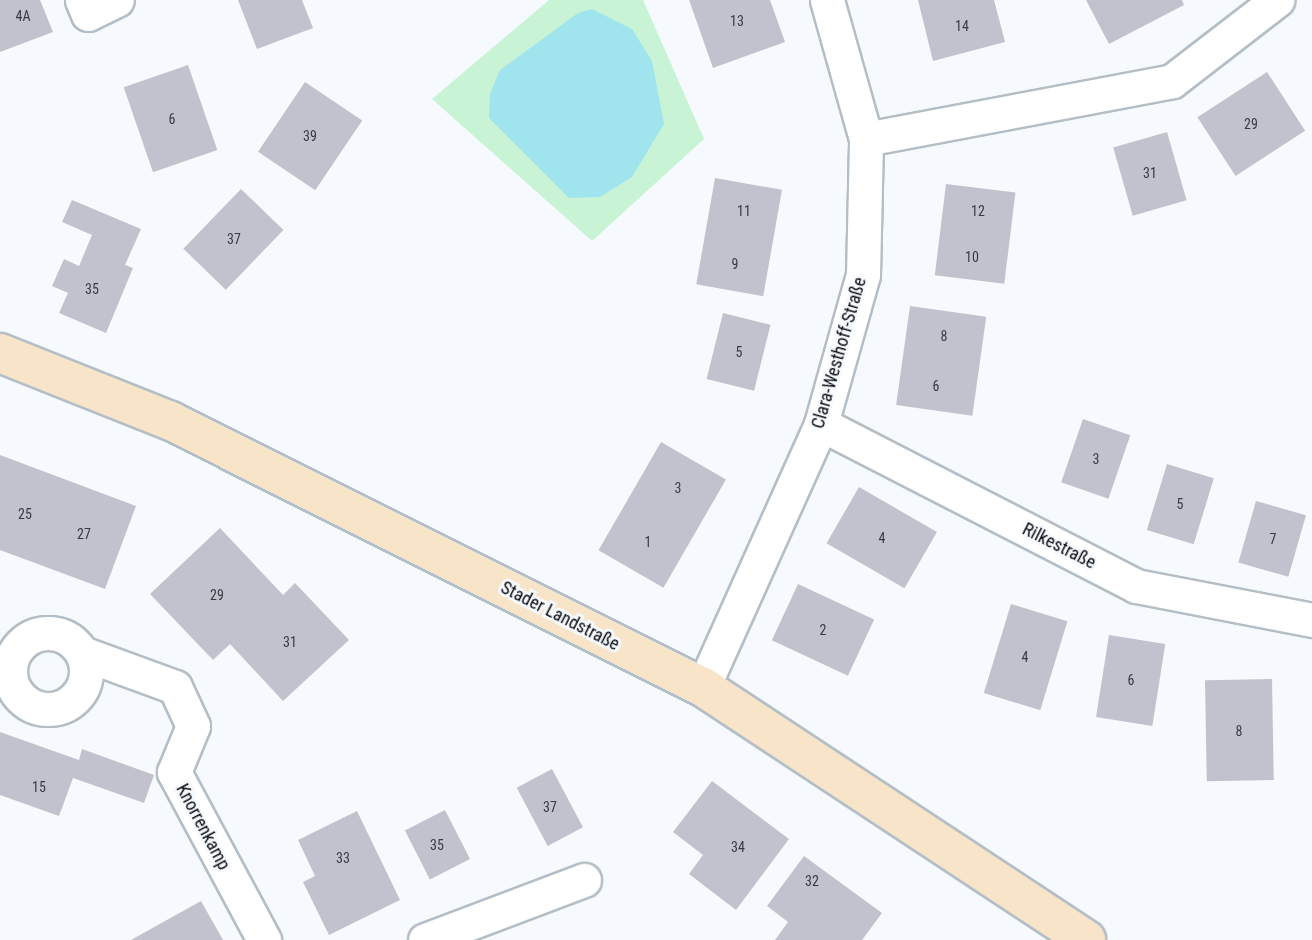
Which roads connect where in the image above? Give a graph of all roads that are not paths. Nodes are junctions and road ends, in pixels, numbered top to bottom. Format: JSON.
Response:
{"nodes":[{"id":1,"x":82,"y":0,"type":"edge"},
{"id":2,"x":117,"y":0,"type":"edge"},
{"id":3,"x":827,"y":0,"type":"edge"},
{"id":4,"x":1277,"y":0,"type":"edge"},
{"id":5,"x":866,"y":139,"type":"junction"},
{"id":6,"x":0,"y":353,"type":"edge"},
{"id":7,"x":821,"y":424,"type":"junction"},
{"id":8,"x":1312,"y":620,"type":"edge"},
{"id":9,"x":82,"y":653,"type":"dead end"},
{"id":10,"x":703,"y":687,"type":"junction"},
{"id":11,"x":584,"y":880,"type":"dead end"},
{"id":12,"x":486,"y":930,"type":"edge"},
{"id":13,"x":264,"y":940,"type":"edge"},
{"id":14,"x":425,"y":940,"type":"edge"},
{"id":15,"x":1086,"y":940,"type":"edge"}],
"edges":[{"from":1,"to":2,"type":"street"},
{"from":3,"to":5,"type":"street","name":"Clara-Westhoff-Straße"},
{"from":4,"to":5,"type":"street"},
{"from":5,"to":7,"type":"street","name":"Clara-Westhoff-Straße"},
{"from":6,"to":10,"type":"street","name":"Stader Landstraße"},
{"from":7,"to":8,"type":"street","name":"Rilkestraße"},
{"from":7,"to":10,"type":"street","name":"Clara-Westhoff-Straße"},
{"from":9,"to":13,"type":"street","name":"Knorrenkamp"},
{"from":10,"to":15,"type":"street","name":"Stader Landstraße"},
{"from":11,"to":12,"type":"street"},
{"from":12,"to":14,"type":"street"}]}
